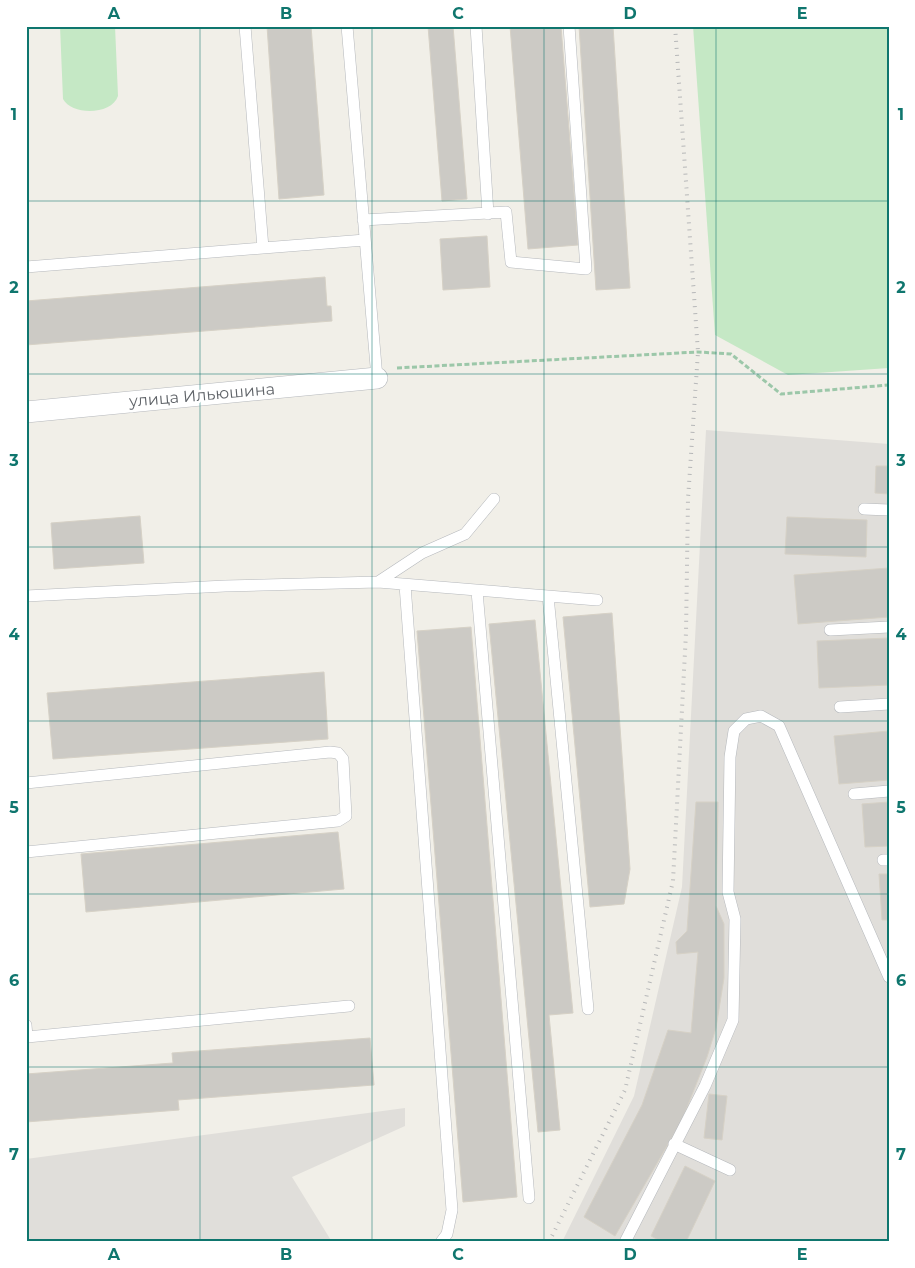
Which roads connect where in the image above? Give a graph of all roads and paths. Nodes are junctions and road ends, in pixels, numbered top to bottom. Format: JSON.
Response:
{"nodes":[{"id":1,"x":245,"y":26,"type":"edge"},
{"id":2,"x":347,"y":26,"type":"edge"},
{"id":3,"x":476,"y":26,"type":"edge"},
{"id":4,"x":569,"y":26,"type":"edge"},
{"id":5,"x":488,"y":214,"type":"junction"},
{"id":6,"x":363,"y":220,"type":"junction"},
{"id":7,"x":365,"y":240,"type":"junction"},
{"id":8,"x":263,"y":248,"type":"junction"},
{"id":9,"x":26,"y":267,"type":"edge"},
{"id":10,"x":377,"y":378,"type":"junction"},
{"id":11,"x":889,"y":385,"type":"edge"},
{"id":12,"x":26,"y":412,"type":"edge"},
{"id":13,"x":494,"y":499,"type":"dead end"},
{"id":14,"x":864,"y":509,"type":"dead end"},
{"id":15,"x":889,"y":510,"type":"edge"},
{"id":16,"x":378,"y":582,"type":"junction"},
{"id":17,"x":405,"y":585,"type":"junction"},
{"id":18,"x":477,"y":591,"type":"junction"},
{"id":19,"x":26,"y":596,"type":"edge"},
{"id":20,"x":548,"y":596,"type":"junction"},
{"id":21,"x":597,"y":600,"type":"dead end"},
{"id":22,"x":889,"y":627,"type":"edge"},
{"id":23,"x":830,"y":630,"type":"dead end"},
{"id":24,"x":889,"y":704,"type":"edge"},
{"id":25,"x":840,"y":708,"type":"dead end"},
{"id":26,"x":26,"y":783,"type":"edge"},
{"id":27,"x":889,"y":790,"type":"edge"},
{"id":28,"x":854,"y":794,"type":"dead end"},
{"id":29,"x":26,"y":852,"type":"edge"},
{"id":30,"x":889,"y":976,"type":"edge"},
{"id":31,"x":349,"y":1006,"type":"dead end"},
{"id":32,"x":588,"y":1009,"type":"dead end"},
{"id":33,"x":27,"y":1033,"type":"edge"},
{"id":34,"x":674,"y":1144,"type":"junction"},
{"id":35,"x":730,"y":1170,"type":"dead end"},
{"id":36,"x":529,"y":1198,"type":"dead end"},
{"id":37,"x":441,"y":1242,"type":"edge"},
{"id":38,"x":624,"y":1242,"type":"edge"}],
"edges":[{"from":1,"to":8,"type":"lane"},
{"from":2,"to":6,"type":"lane"},
{"from":3,"to":5,"type":"lane"},
{"from":4,"to":5,"type":"lane"},
{"from":5,"to":6,"type":"lane"},
{"from":6,"to":7,"type":"lane"},
{"from":7,"to":8,"type":"lane"},
{"from":7,"to":10,"type":"lane"},
{"from":8,"to":9,"type":"lane"},
{"from":10,"to":11,"type":"path"},
{"from":10,"to":12,"type":"street","name":"улица Ильюшина"},
{"from":13,"to":16,"type":"lane"},
{"from":14,"to":15,"type":"lane"},
{"from":16,"to":17,"type":"lane"},
{"from":16,"to":19,"type":"lane"},
{"from":17,"to":18,"type":"lane"},
{"from":17,"to":37,"type":"lane"},
{"from":18,"to":20,"type":"lane"},
{"from":18,"to":36,"type":"lane"},
{"from":20,"to":21,"type":"lane"},
{"from":20,"to":32,"type":"lane"},
{"from":22,"to":23,"type":"lane"},
{"from":24,"to":25,"type":"lane"},
{"from":26,"to":29,"type":"lane"},
{"from":27,"to":28,"type":"lane"},
{"from":30,"to":34,"type":"lane"},
{"from":31,"to":33,"type":"lane"},
{"from":34,"to":35,"type":"lane"},
{"from":34,"to":38,"type":"lane"}]}
